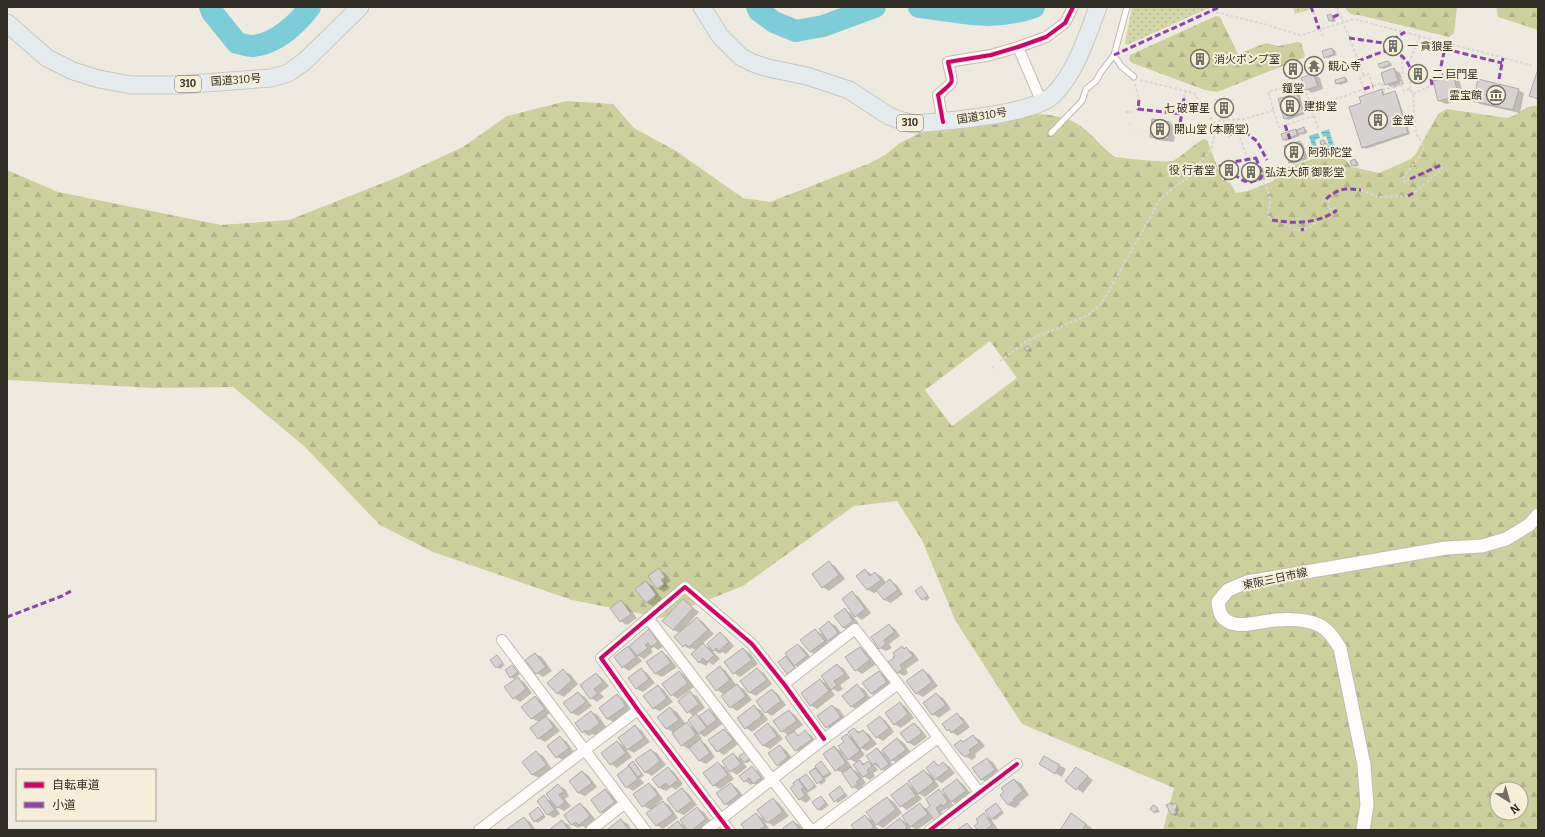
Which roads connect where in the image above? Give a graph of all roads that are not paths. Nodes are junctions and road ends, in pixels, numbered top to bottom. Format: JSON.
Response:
{"nodes":[{"id":1,"x":360,"y":7,"type":"edge"},
{"id":2,"x":702,"y":7,"type":"edge"},
{"id":3,"x":1073,"y":7,"type":"edge"},
{"id":4,"x":1098,"y":7,"type":"edge"},
{"id":5,"x":1127,"y":7,"type":"edge"},
{"id":6,"x":7,"y":22,"type":"edge"},
{"id":7,"x":1018,"y":47,"type":"junction"},
{"id":8,"x":1114,"y":55,"type":"junction"},
{"id":9,"x":1134,"y":77,"type":"road end"},
{"id":10,"x":1042,"y":103,"type":"junction"},
{"id":11,"x":943,"y":122,"type":"junction"},
{"id":12,"x":1051,"y":132,"type":"dead end"},
{"id":13,"x":1538,"y":515,"type":"edge"},
{"id":14,"x":648,"y":618,"type":"junction"},
{"id":15,"x":502,"y":640,"type":"dead end"},
{"id":16,"x":784,"y":684,"type":"junction"},
{"id":17,"x":898,"y":684,"type":"junction"},
{"id":18,"x":638,"y":710,"type":"junction"},
{"id":19,"x":938,"y":738,"type":"junction"},
{"id":20,"x":824,"y":739,"type":"junction"},
{"id":21,"x":584,"y":750,"type":"junction"},
{"id":22,"x":1017,"y":764,"type":"dead end"},
{"id":23,"x":771,"y":780,"type":"junction"},
{"id":24,"x":979,"y":792,"type":"junction"},
{"id":25,"x":624,"y":804,"type":"junction"},
{"id":26,"x":721,"y":819,"type":"junction"},
{"id":27,"x":479,"y":830,"type":"edge"},
{"id":28,"x":591,"y":830,"type":"edge"},
{"id":29,"x":645,"y":830,"type":"edge"},
{"id":30,"x":706,"y":830,"type":"edge"},
{"id":31,"x":729,"y":830,"type":"edge"},
{"id":32,"x":812,"y":830,"type":"edge"},
{"id":33,"x":930,"y":830,"type":"edge"},
{"id":34,"x":1363,"y":830,"type":"edge"}],
"edges":[{"from":1,"to":6,"type":"highway","name":"国道310号","number":"310"},
{"from":2,"to":11,"type":"highway","name":"国道310号","number":"310"},
{"from":3,"to":7,"type":"street"},
{"from":4,"to":10,"type":"highway","name":"国道310号","number":"310"},
{"from":5,"to":8,"type":"lane"},
{"from":7,"to":10,"type":"street"},
{"from":7,"to":11,"type":"street"},
{"from":8,"to":9,"type":"lane"},
{"from":8,"to":12,"type":"lane"},
{"from":10,"to":11,"type":"highway","name":"国道310号","number":"310"},
{"from":13,"to":34,"type":"main road","name":"東阪三日市線"},
{"from":14,"to":16,"type":"street"},
{"from":14,"to":18,"type":"street"},
{"from":14,"to":23,"type":"street"},
{"from":15,"to":21,"type":"street"},
{"from":16,"to":17,"type":"street"},
{"from":16,"to":20,"type":"street"},
{"from":17,"to":19,"type":"street"},
{"from":17,"to":20,"type":"street"},
{"from":18,"to":21,"type":"street"},
{"from":18,"to":26,"type":"street"},
{"from":19,"to":24,"type":"street"},
{"from":19,"to":32,"type":"street"},
{"from":20,"to":23,"type":"street"},
{"from":21,"to":25,"type":"street"},
{"from":21,"to":27,"type":"street"},
{"from":22,"to":24,"type":"street"},
{"from":23,"to":26,"type":"street"},
{"from":23,"to":32,"type":"street"},
{"from":24,"to":33,"type":"street"},
{"from":25,"to":28,"type":"street"},
{"from":25,"to":29,"type":"street"},
{"from":26,"to":30,"type":"street"},
{"from":26,"to":31,"type":"street"}]}
